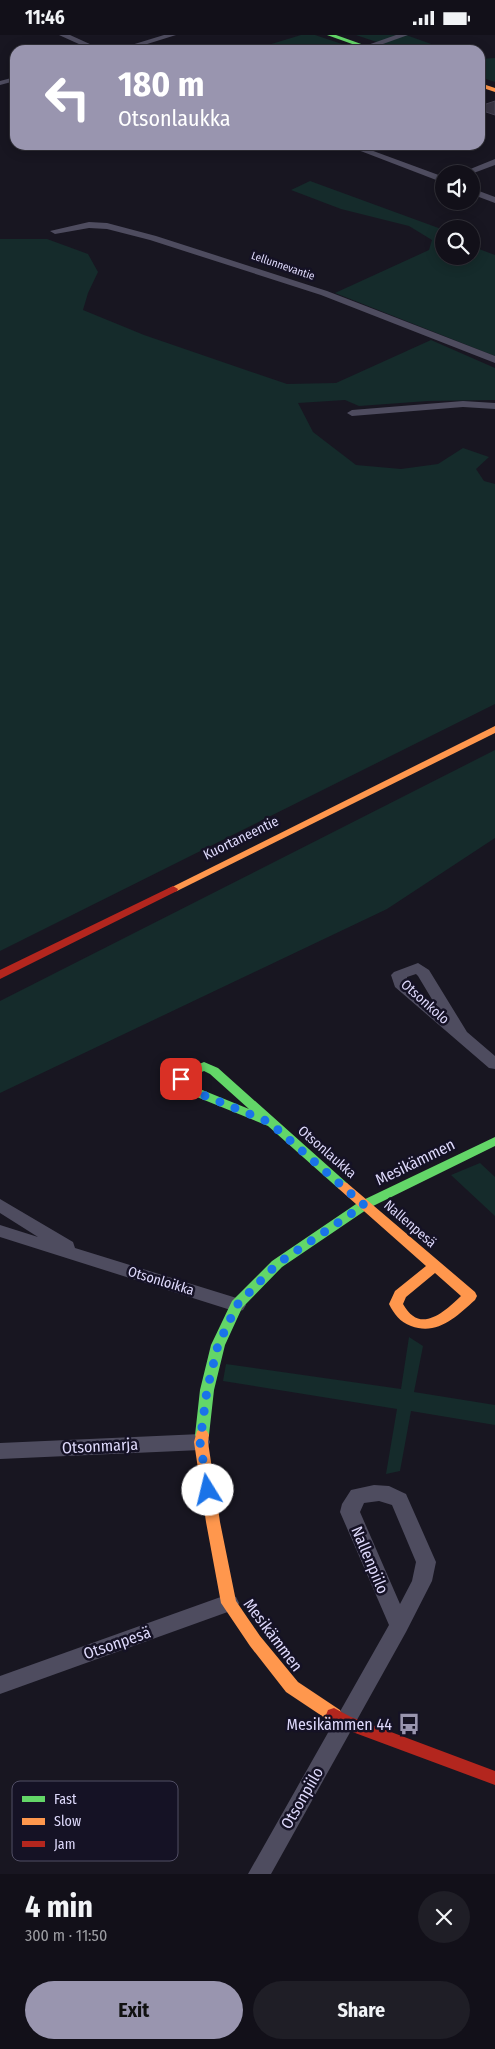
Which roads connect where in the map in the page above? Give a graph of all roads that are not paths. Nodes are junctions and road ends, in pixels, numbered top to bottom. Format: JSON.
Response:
{"nodes":[{"id":1,"x":63,"y":35,"type":"edge"},
{"id":2,"x":172,"y":35,"type":"edge"},
{"id":3,"x":330,"y":35,"type":"edge"},
{"id":4,"x":404,"y":35,"type":"edge"},
{"id":5,"x":87,"y":45,"type":"edge"},
{"id":6,"x":137,"y":45,"type":"edge"},
{"id":7,"x":359,"y":45,"type":"edge"},
{"id":8,"x":380,"y":45,"type":"edge"},
{"id":9,"x":363,"y":150,"type":"edge"},
{"id":10,"x":495,"y":162,"type":"edge"},
{"id":11,"x":480,"y":167,"type":"edge"},
{"id":12,"x":435,"y":177,"type":"edge"},
{"id":13,"x":480,"y":194,"type":"edge"},
{"id":14,"x":495,"y":200,"type":"edge"},
{"id":15,"x":55,"y":231,"type":"dead end"},
{"id":16,"x":495,"y":360,"type":"edge"},
{"id":17,"x":495,"y":406,"type":"edge"},
{"id":18,"x":352,"y":413,"type":"dead end"},
{"id":19,"x":495,"y":729,"type":"edge"},
{"id":20,"x":0,"y":975,"type":"edge"},
{"id":21,"x":462,"y":1035,"type":"dead end"},
{"id":22,"x":495,"y":1064,"type":"edge"},
{"id":23,"x":269,"y":1122,"type":"junction"},
{"id":24,"x":495,"y":1141,"type":"edge"},
{"id":25,"x":0,"y":1205,"type":"edge"},
{"id":26,"x":364,"y":1205,"type":"junction"},
{"id":27,"x":0,"y":1231,"type":"edge"},
{"id":28,"x":86,"y":1257,"type":"junction"},
{"id":29,"x":435,"y":1266,"type":"junction"},
{"id":30,"x":237,"y":1305,"type":"junction"},
{"id":31,"x":200,"y":1442,"type":"junction"},
{"id":32,"x":0,"y":1451,"type":"edge"},
{"id":33,"x":229,"y":1603,"type":"junction"},
{"id":34,"x":399,"y":1626,"type":"junction"},
{"id":35,"x":2,"y":1685,"type":"edge"},
{"id":36,"x":345,"y":1721,"type":"junction"},
{"id":37,"x":495,"y":1778,"type":"edge"},
{"id":38,"x":258,"y":1874,"type":"edge"}],
"edges":[{"from":1,"to":5,"type":"street"},
{"from":2,"to":6,"type":"street"},
{"from":3,"to":7,"type":"main road"},
{"from":4,"to":8,"type":"street"},
{"from":9,"to":12,"type":"street"},
{"from":10,"to":11,"type":"street"},
{"from":13,"to":14,"type":"street"},
{"from":15,"to":16,"type":"street","name":"Lellunnevantie"},
{"from":17,"to":18,"type":"street"},
{"from":19,"to":20,"type":"main road","name":"Kuortaneentie"},
{"from":21,"to":22,"type":"street","name":"Otsonkolo"},
{"from":23,"to":23,"type":"main road","name":"Otsonlaukka"},
{"from":23,"to":26,"type":"main road","name":"Otsonlaukka"},
{"from":24,"to":26,"type":"main road","name":"Mesikämmen"},
{"from":25,"to":28,"type":"street","name":"Otsonloikka"},
{"from":26,"to":29,"type":"main road","name":"Nallenpesä"},
{"from":26,"to":30,"type":"main road","name":"Mesikämmen"},
{"from":27,"to":28,"type":"street","name":"Otsonloikka"},
{"from":28,"to":30,"type":"street","name":"Otsonloikka"},
{"from":29,"to":29,"type":"main road","name":"Nallenpesä"},
{"from":30,"to":31,"type":"main road","name":"Mesikämmen"},
{"from":31,"to":32,"type":"street","name":"Otsonmarja"},
{"from":31,"to":33,"type":"main road","name":"Mesikämmen"},
{"from":33,"to":35,"type":"street","name":"Otsonpesä"},
{"from":33,"to":36,"type":"main road","name":"Mesikämmen"},
{"from":34,"to":34,"type":"street","name":"Nallenpiilo"},
{"from":34,"to":36,"type":"street","name":"Nallenpiilo"},
{"from":36,"to":37,"type":"main road","name":"Mesikämmen"},
{"from":36,"to":38,"type":"street","name":"Otsonpiilo"}]}
